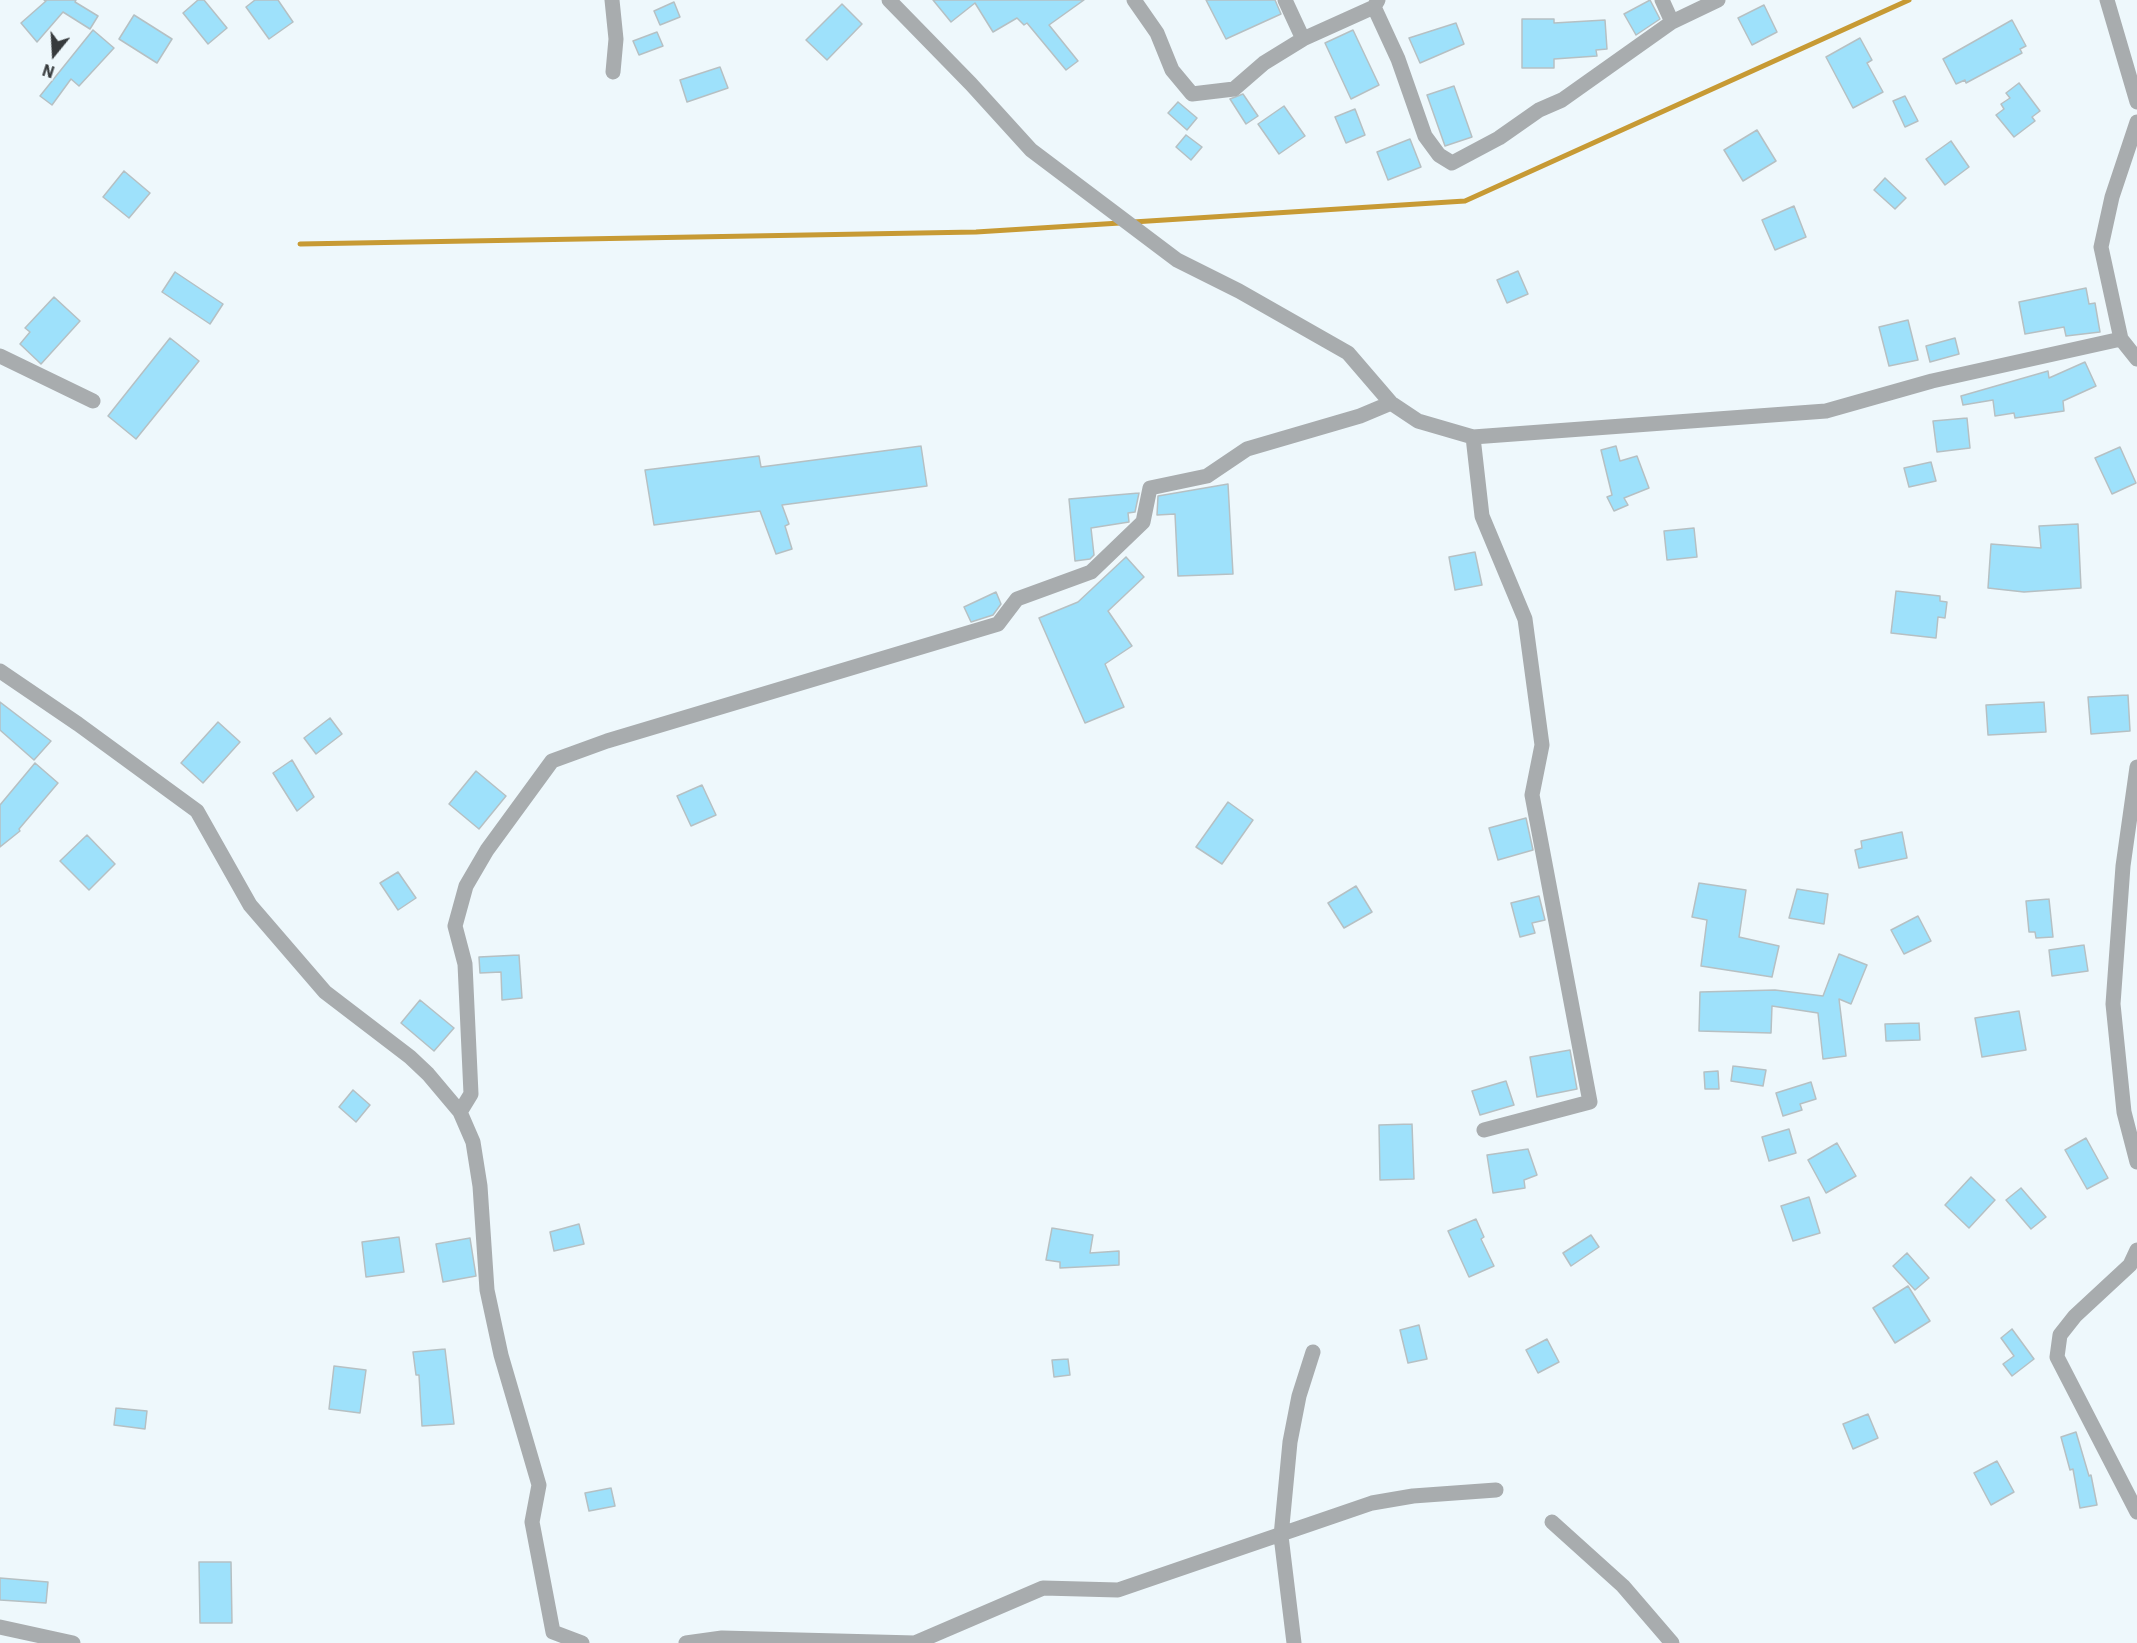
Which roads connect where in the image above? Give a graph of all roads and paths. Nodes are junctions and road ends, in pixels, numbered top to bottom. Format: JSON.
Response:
{"nodes":[{"id":1,"x":612,"y":0,"type":"edge"},
{"id":2,"x":889,"y":0,"type":"edge"},
{"id":3,"x":1134,"y":0,"type":"edge"},
{"id":4,"x":1286,"y":0,"type":"edge"},
{"id":5,"x":1662,"y":0,"type":"edge"},
{"id":6,"x":1718,"y":0,"type":"edge"},
{"id":7,"x":2108,"y":0,"type":"edge"},
{"id":8,"x":1376,"y":3,"type":"edge"},
{"id":9,"x":1672,"y":22,"type":"junction"},
{"id":10,"x":1303,"y":39,"type":"junction"},
{"id":11,"x":613,"y":72,"type":"dead end"},
{"id":12,"x":2137,"y":102,"type":"edge"},
{"id":13,"x":2137,"y":122,"type":"edge"},
{"id":14,"x":2121,"y":339,"type":"junction"},
{"id":15,"x":0,"y":356,"type":"edge"},
{"id":16,"x":2137,"y":359,"type":"edge"},
{"id":17,"x":93,"y":401,"type":"dead end"},
{"id":18,"x":1390,"y":403,"type":"junction"},
{"id":19,"x":1473,"y":437,"type":"junction"},
{"id":20,"x":0,"y":671,"type":"edge"},
{"id":21,"x":2137,"y":767,"type":"edge"},
{"id":22,"x":460,"y":1112,"type":"junction"},
{"id":23,"x":1484,"y":1130,"type":"dead end"},
{"id":24,"x":2137,"y":1162,"type":"edge"},
{"id":25,"x":2137,"y":1250,"type":"edge"},
{"id":26,"x":1313,"y":1352,"type":"dead end"},
{"id":27,"x":1496,"y":1490,"type":"dead end"},
{"id":28,"x":2137,"y":1512,"type":"edge"},
{"id":29,"x":1552,"y":1522,"type":"dead end"},
{"id":30,"x":1281,"y":1536,"type":"junction"},
{"id":31,"x":0,"y":1627,"type":"edge"},
{"id":32,"x":548,"y":1637,"type":"edge"},
{"id":33,"x":73,"y":1643,"type":"edge"},
{"id":34,"x":582,"y":1643,"type":"edge"},
{"id":35,"x":686,"y":1643,"type":"edge"},
{"id":36,"x":1294,"y":1643,"type":"edge"},
{"id":37,"x":1671,"y":1643,"type":"edge"}],
"edges":[{"from":1,"to":11,"type":"street"},
{"from":2,"to":18,"type":"street"},
{"from":3,"to":10,"type":"street"},
{"from":4,"to":10,"type":"street"},
{"from":5,"to":9,"type":"street"},
{"from":6,"to":9,"type":"street"},
{"from":7,"to":12,"type":"street"},
{"from":8,"to":9,"type":"street"},
{"from":8,"to":10,"type":"street"},
{"from":13,"to":14,"type":"street"},
{"from":14,"to":16,"type":"street"},
{"from":14,"to":19,"type":"street"},
{"from":15,"to":17,"type":"street"},
{"from":18,"to":19,"type":"street"},
{"from":18,"to":22,"type":"street"},
{"from":19,"to":23,"type":"street"},
{"from":20,"to":22,"type":"street"},
{"from":21,"to":24,"type":"street"},
{"from":22,"to":32,"type":"street"},
{"from":25,"to":28,"type":"street"},
{"from":26,"to":30,"type":"street"},
{"from":27,"to":30,"type":"street"},
{"from":29,"to":37,"type":"street"},
{"from":30,"to":35,"type":"street"},
{"from":30,"to":36,"type":"street"},
{"from":31,"to":33,"type":"street"},
{"from":32,"to":34,"type":"street"}]}
